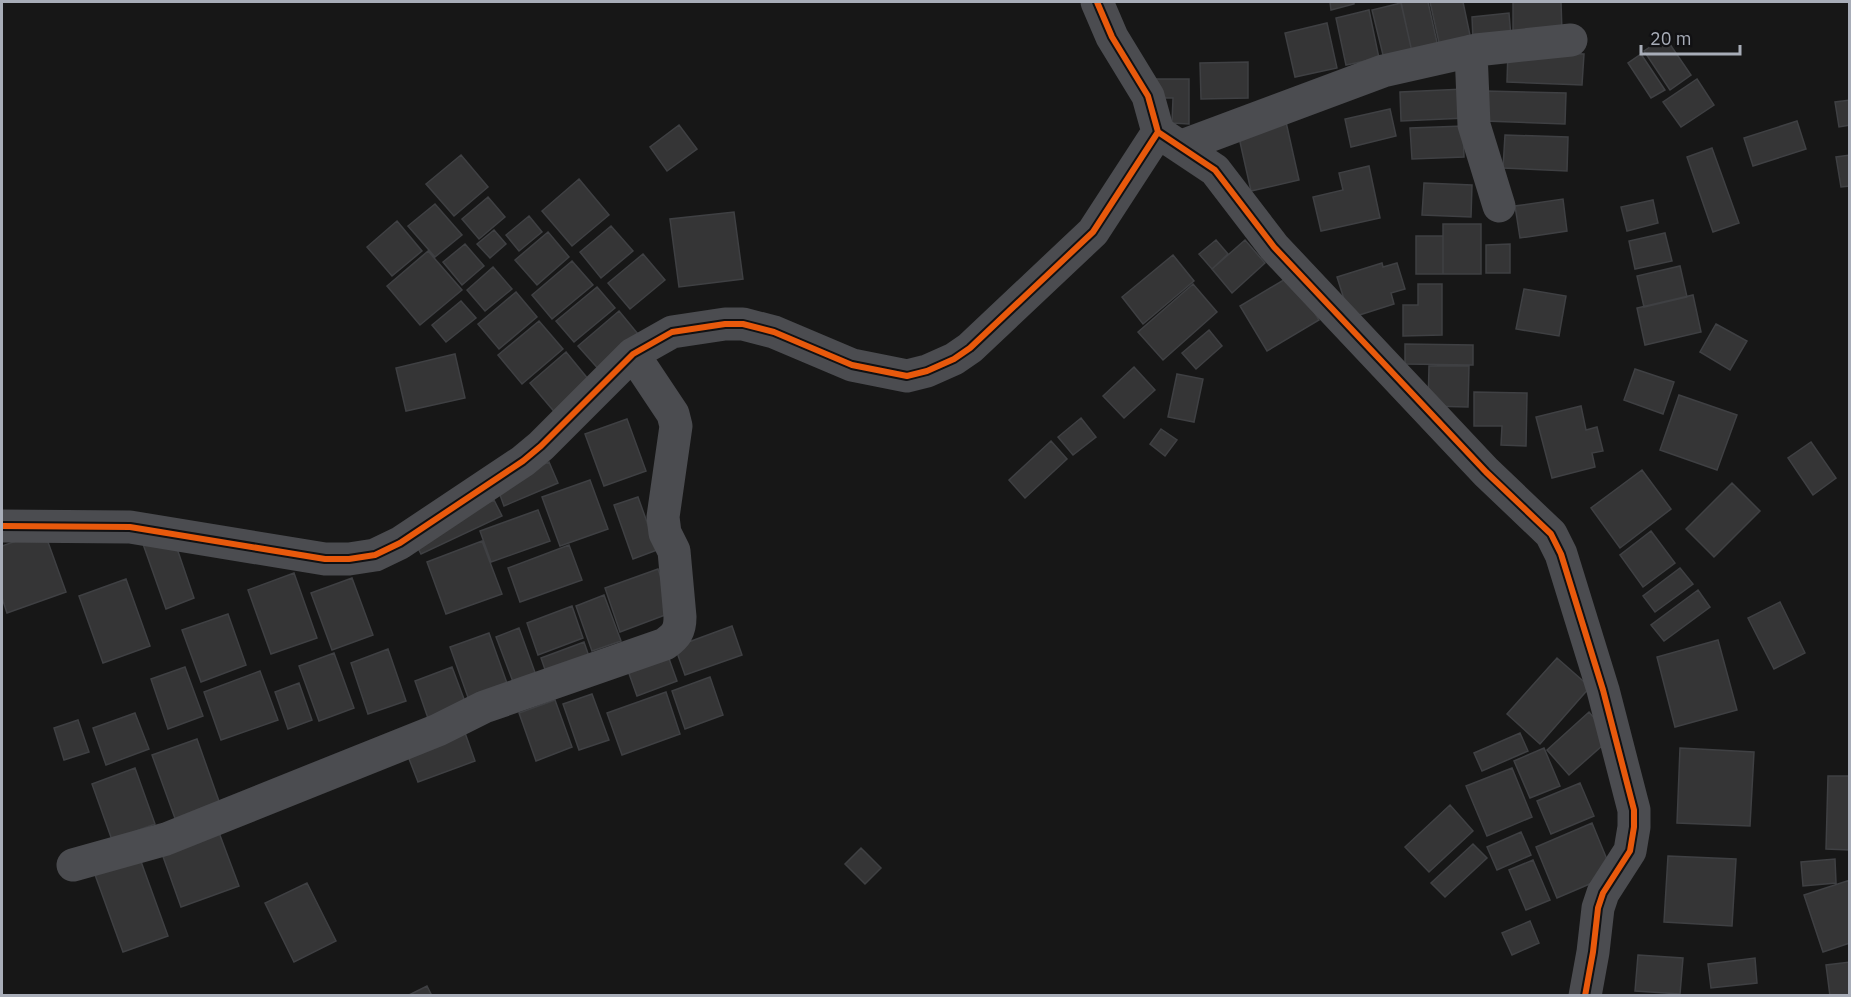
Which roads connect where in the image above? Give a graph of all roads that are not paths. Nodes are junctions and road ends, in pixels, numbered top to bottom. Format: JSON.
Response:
{"nodes":[{"id":1,"x":1097,"y":2,"type":"edge"},
{"id":2,"x":1571,"y":40,"type":"dead end"},
{"id":3,"x":1471,"y":51,"type":"junction"},
{"id":4,"x":1170,"y":139,"type":"junction"},
{"id":5,"x":1499,"y":207,"type":"dead end"},
{"id":6,"x":633,"y":354,"type":"junction"},
{"id":7,"x":2,"y":526,"type":"edge"},
{"id":8,"x":73,"y":865,"type":"dead end"},
{"id":9,"x":1585,"y":996,"type":"edge"}],
"edges":[{"from":1,"to":4,"type":"street"},
{"from":2,"to":3,"type":"street"},
{"from":3,"to":4,"type":"street"},
{"from":3,"to":5,"type":"street"},
{"from":4,"to":6,"type":"street"},
{"from":4,"to":9,"type":"street"},
{"from":6,"to":7,"type":"street"},
{"from":6,"to":8,"type":"street"}]}
